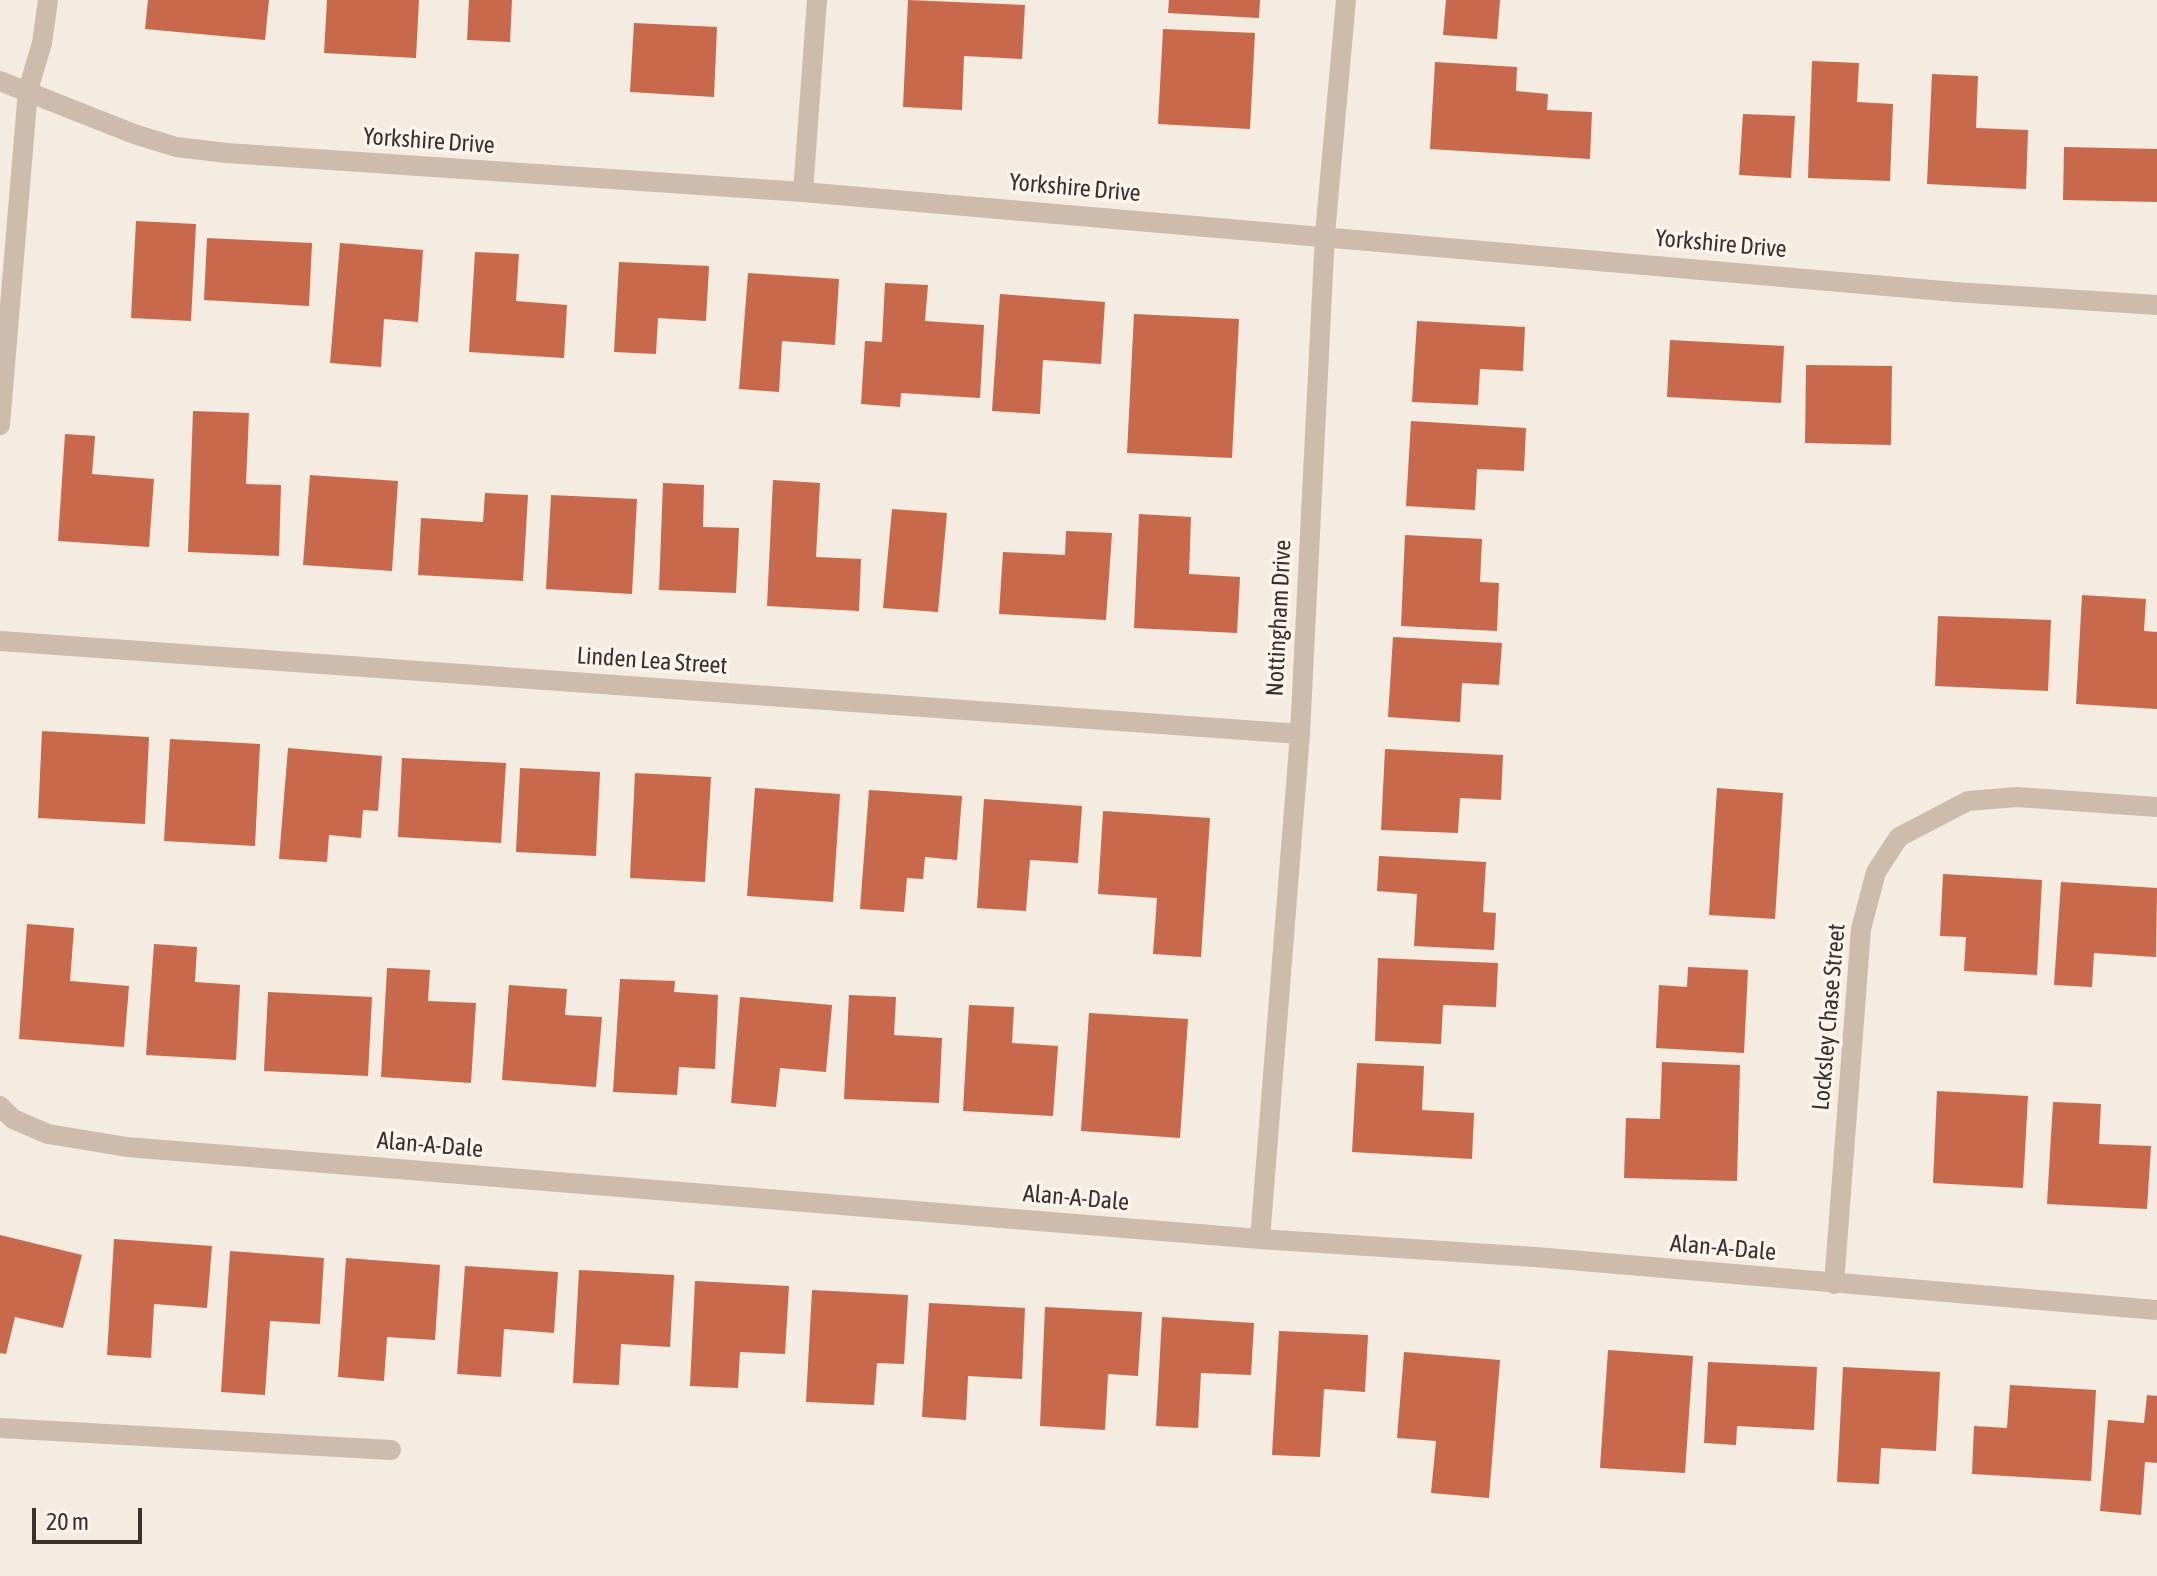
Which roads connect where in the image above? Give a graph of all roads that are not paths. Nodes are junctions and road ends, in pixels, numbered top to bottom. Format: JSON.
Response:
{"nodes":[{"id":1,"x":48,"y":0,"type":"edge"},
{"id":2,"x":817,"y":0,"type":"edge"},
{"id":3,"x":1346,"y":0,"type":"edge"},
{"id":4,"x":0,"y":81,"type":"edge"},
{"id":5,"x":28,"y":90,"type":"junction"},
{"id":6,"x":803,"y":192,"type":"junction"},
{"id":7,"x":1325,"y":234,"type":"junction"},
{"id":8,"x":2157,"y":305,"type":"edge"},
{"id":9,"x":0,"y":425,"type":"edge"},
{"id":10,"x":0,"y":641,"type":"edge"},
{"id":11,"x":1300,"y":734,"type":"junction"},
{"id":12,"x":2157,"y":807,"type":"edge"},
{"id":13,"x":0,"y":1106,"type":"edge"},
{"id":14,"x":1260,"y":1239,"type":"junction"},
{"id":15,"x":1834,"y":1284,"type":"junction"},
{"id":16,"x":2157,"y":1310,"type":"edge"},
{"id":17,"x":0,"y":1428,"type":"edge"},
{"id":18,"x":391,"y":1450,"type":"dead end"}],
"edges":[{"from":1,"to":5,"type":"street"},
{"from":2,"to":6,"type":"street"},
{"from":3,"to":7,"type":"street","name":"Nottingham Drive"},
{"from":4,"to":5,"type":"street","name":"Yorkshire Drive"},
{"from":5,"to":6,"type":"street","name":"Yorkshire Drive"},
{"from":5,"to":9,"type":"street"},
{"from":6,"to":7,"type":"street","name":"Yorkshire Drive"},
{"from":7,"to":8,"type":"street","name":"Yorkshire Drive"},
{"from":7,"to":11,"type":"street","name":"Nottingham Drive"},
{"from":10,"to":11,"type":"street","name":"Linden Lea Street"},
{"from":11,"to":14,"type":"street","name":"Nottingham Drive"},
{"from":12,"to":15,"type":"street","name":"Locksley Chase Street"},
{"from":13,"to":14,"type":"street","name":"Alan-A-Dale"},
{"from":14,"to":15,"type":"street","name":"Alan-A-Dale"},
{"from":15,"to":16,"type":"street","name":"Alan-A-Dale"},
{"from":17,"to":18,"type":"street"}]}
